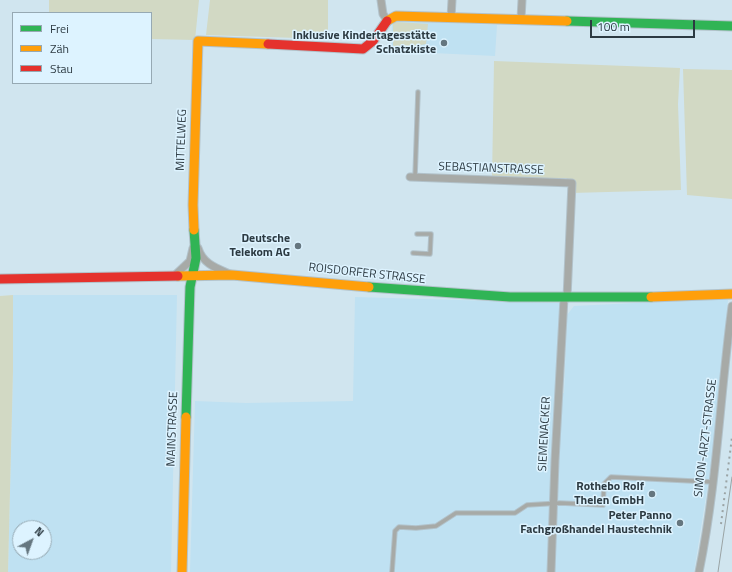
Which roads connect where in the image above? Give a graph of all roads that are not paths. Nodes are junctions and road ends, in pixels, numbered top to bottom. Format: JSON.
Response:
{"nodes":[{"id":1,"x":381,"y":0,"type":"edge"},
{"id":2,"x":452,"y":0,"type":"edge"},
{"id":3,"x":522,"y":0,"type":"edge"},
{"id":4,"x":451,"y":18,"type":"junction"},
{"id":5,"x":387,"y":20,"type":"junction"},
{"id":6,"x":521,"y":20,"type":"junction"},
{"id":7,"x":732,"y":26,"type":"edge"},
{"id":8,"x":418,"y":92,"type":"dead end"},
{"id":9,"x":412,"y":177,"type":"joint"},
{"id":10,"x":572,"y":183,"type":"joint"},
{"id":11,"x":417,"y":234,"type":"dead end"},
{"id":12,"x":196,"y":240,"type":"junction"},
{"id":13,"x":412,"y":253,"type":"dead end"},
{"id":14,"x":193,"y":275,"type":"junction"},
{"id":15,"x":232,"y":275,"type":"junction"},
{"id":16,"x":174,"y":276,"type":"junction"},
{"id":17,"x":0,"y":279,"type":"edge"},
{"id":18,"x":190,"y":287,"type":"joint"},
{"id":19,"x":732,"y":294,"type":"edge"},
{"id":20,"x":566,"y":298,"type":"junction"},
{"id":21,"x":732,"y":306,"type":"edge"},
{"id":22,"x":713,"y":482,"type":"junction"},
{"id":23,"x":553,"y":504,"type":"junction"},
{"id":24,"x":182,"y":572,"type":"edge"},
{"id":25,"x":392,"y":572,"type":"edge"},
{"id":26,"x":551,"y":572,"type":"edge"},
{"id":27,"x":699,"y":572,"type":"edge"}],
"edges":[{"from":1,"to":5,"type":"street"},
{"from":2,"to":4,"type":"street"},
{"from":3,"to":6,"type":"street"},
{"from":4,"to":5,"type":"street"},
{"from":4,"to":6,"type":"street"},
{"from":5,"to":12,"type":"street","name":"MITTELWEG"},
{"from":6,"to":7,"type":"street"},
{"from":8,"to":9,"type":"lane"},
{"from":9,"to":10,"type":"street","name":"SEBASTIANSTRASSE"},
{"from":10,"to":20,"type":"street","name":"SIEMENACKER"},
{"from":11,"to":13,"type":"lane"},
{"from":12,"to":14,"type":"street","name":"MITTELWEG"},
{"from":12,"to":15,"type":"street","name":"MITTELWEG"},
{"from":12,"to":16,"type":"street","name":"MITTELWEG"},
{"from":14,"to":15,"type":"street","name":"ROISDORFER STRASSE"},
{"from":14,"to":16,"type":"street","name":"ROISDORFER STRASSE"},
{"from":14,"to":18,"type":"street","name":"MITTELWEG"},
{"from":15,"to":20,"type":"street","name":"ROISDORFER STRASSE"},
{"from":16,"to":17,"type":"street","name":"ROISDORFER STRASSE"},
{"from":18,"to":24,"type":"street","name":"MAINSTRASSE"},
{"from":19,"to":20,"type":"street","name":"ROISDORFER STRASSE"},
{"from":20,"to":23,"type":"street","name":"SIEMENACKER"},
{"from":21,"to":22,"type":"street","name":"SIMON-ARZT-STRASSE"},
{"from":22,"to":23,"type":"lane"},
{"from":22,"to":27,"type":"street","name":"SIMON-ARZT-STRASSE"},
{"from":23,"to":25,"type":"lane"},
{"from":23,"to":26,"type":"street","name":"SIEMENACKER"}]}
